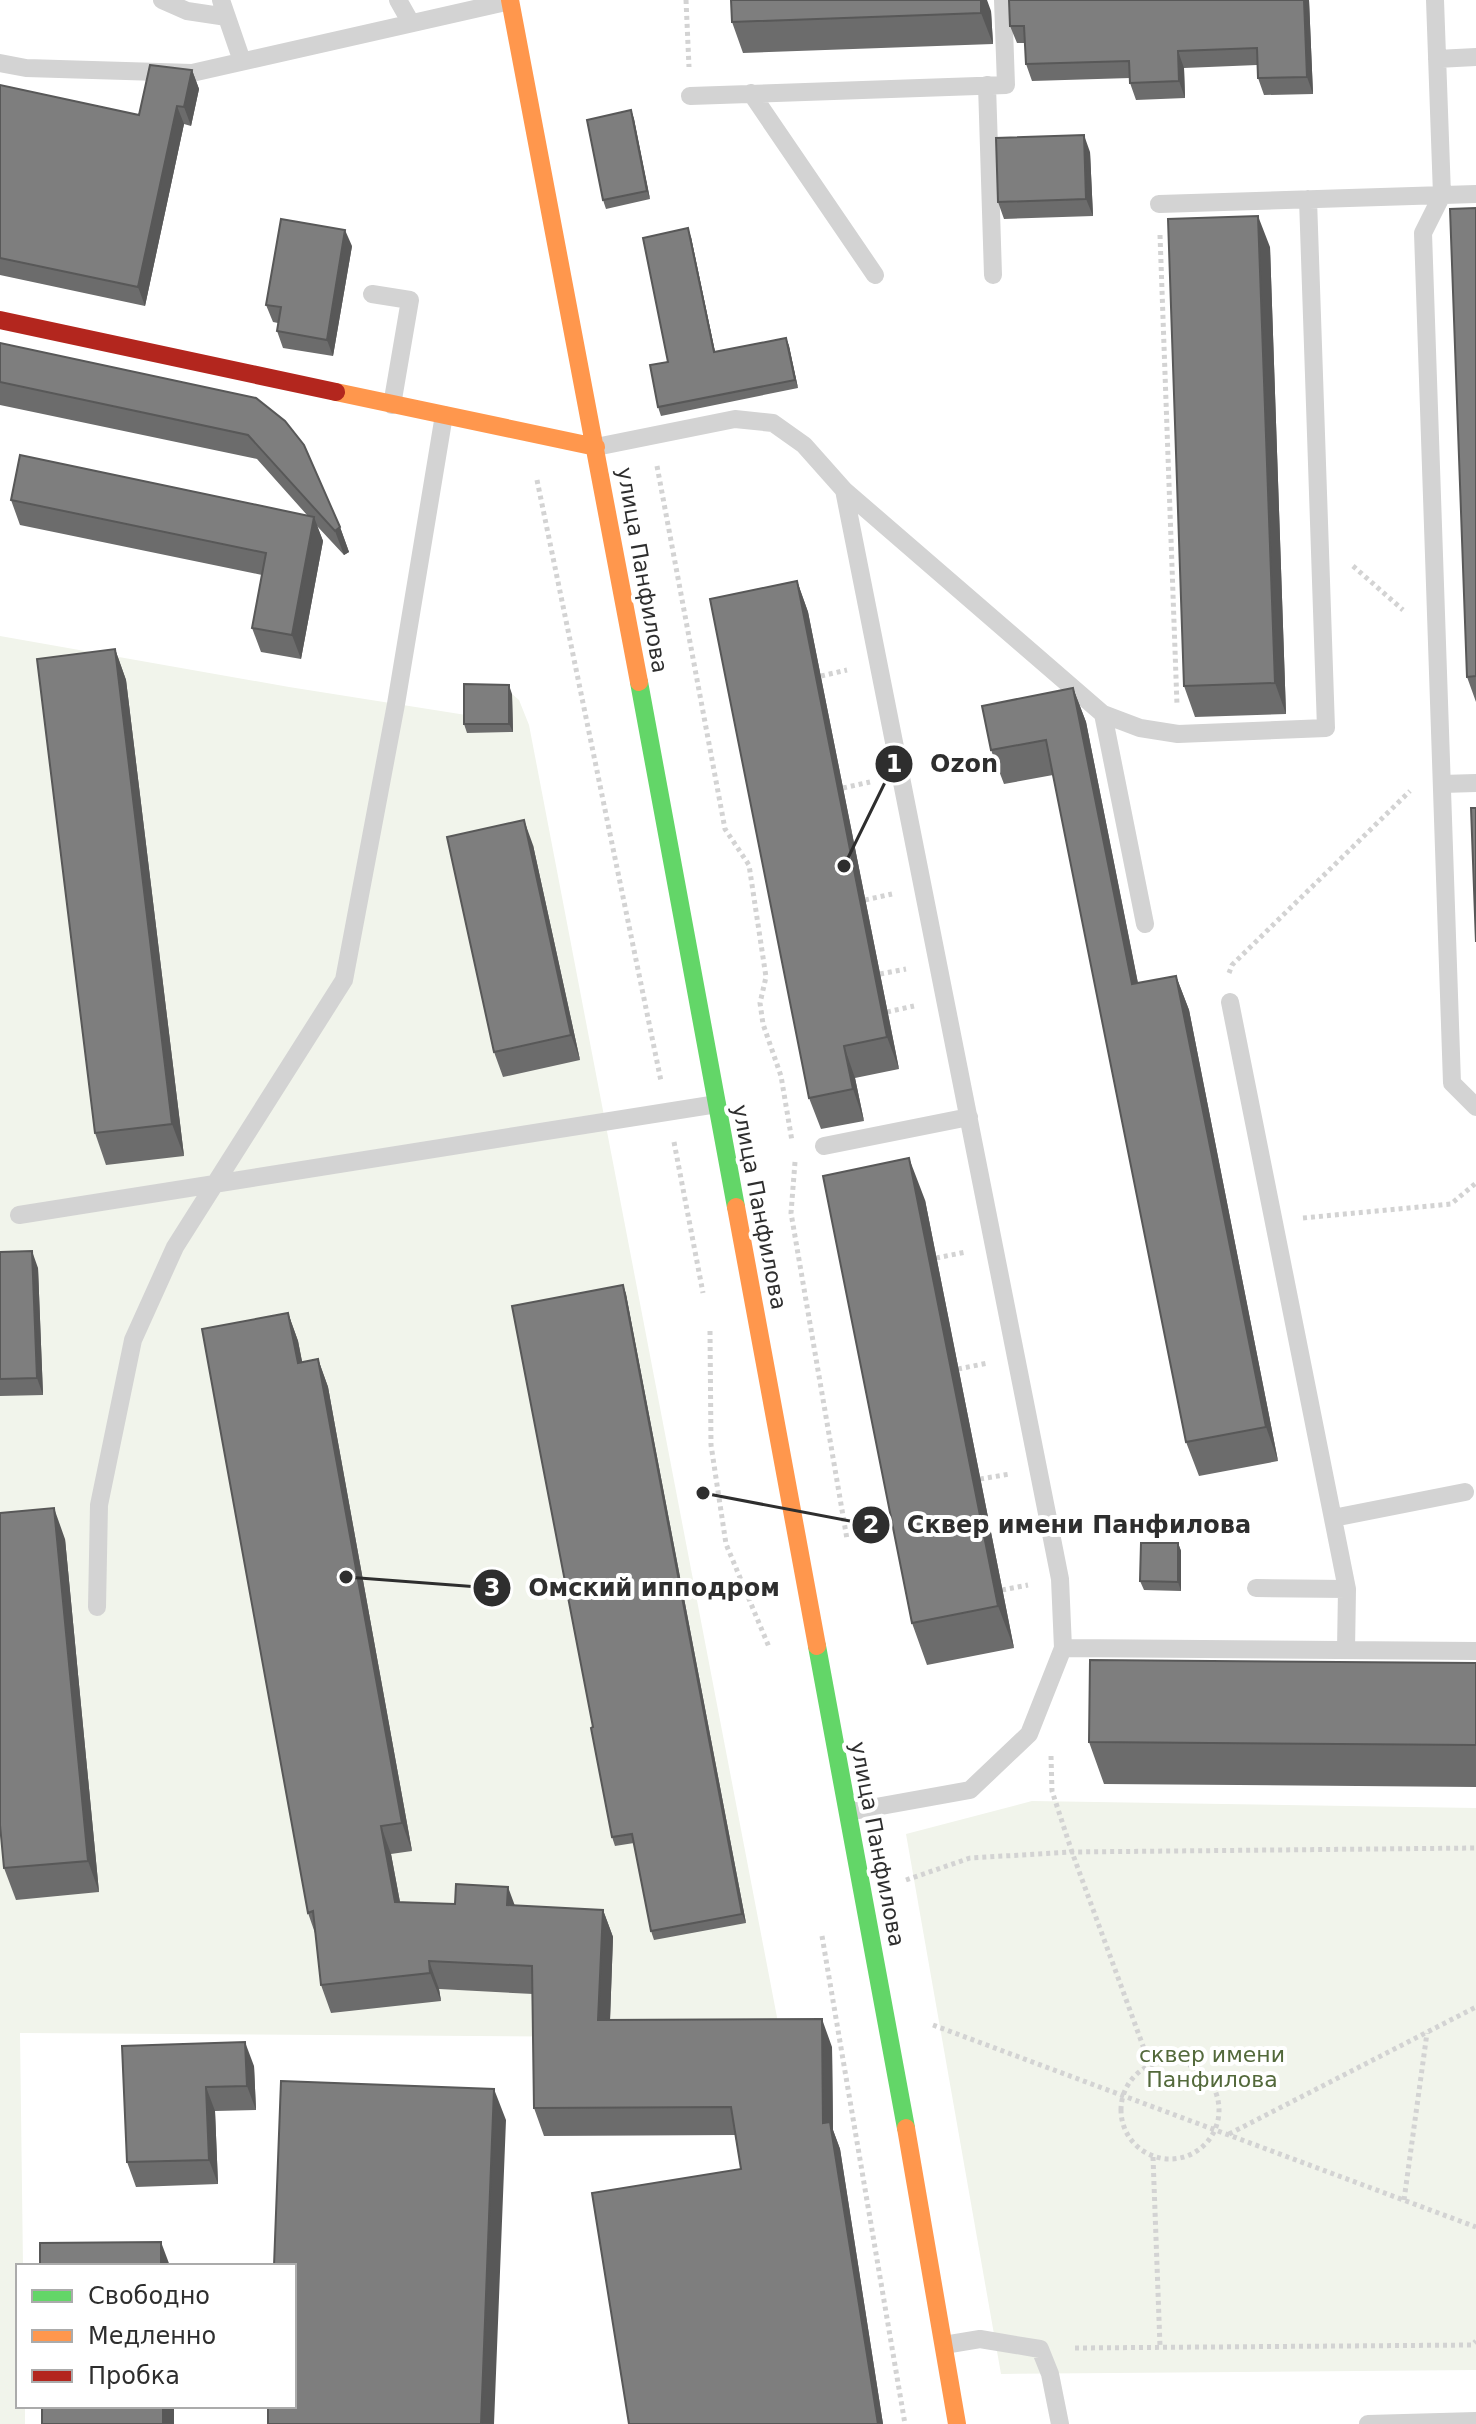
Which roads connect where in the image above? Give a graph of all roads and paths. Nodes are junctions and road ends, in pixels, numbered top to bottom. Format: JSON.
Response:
{"nodes":[{"id":1,"x":162,"y":0,"type":"edge"},
{"id":2,"x":398,"y":0,"type":"edge"},
{"id":3,"x":686,"y":0,"type":"edge"},
{"id":4,"x":1003,"y":0,"type":"edge"},
{"id":5,"x":1435,"y":0,"type":"edge"},
{"id":6,"x":510,"y":1,"type":"edge"},
{"id":7,"x":224,"y":9,"type":"edge"},
{"id":8,"x":411,"y":23,"type":"junction"},
{"id":9,"x":1476,"y":57,"type":"edge"},
{"id":10,"x":1437,"y":59,"type":"junction"},
{"id":11,"x":242,"y":61,"type":"junction"},
{"id":12,"x":0,"y":63,"type":"edge"},
{"id":13,"x":987,"y":85,"type":"junction"},
{"id":14,"x":751,"y":93,"type":"junction"},
{"id":15,"x":690,"y":96,"type":"joint"},
{"id":16,"x":1476,"y":194,"type":"edge"},
{"id":17,"x":1442,"y":195,"type":"junction"},
{"id":18,"x":1308,"y":199,"type":"junction"},
{"id":19,"x":1159,"y":204,"type":"joint"},
{"id":20,"x":875,"y":275,"type":"dead end"},
{"id":21,"x":993,"y":275,"type":"dead end"},
{"id":22,"x":372,"y":294,"type":"dead end"},
{"id":23,"x":0,"y":320,"type":"edge"},
{"id":24,"x":392,"y":405,"type":"junction"},
{"id":25,"x":444,"y":415,"type":"junction"},
{"id":26,"x":527,"y":432,"type":"junction"},
{"id":27,"x":652,"y":436,"type":"junction"},
{"id":28,"x":596,"y":447,"type":"junction"},
{"id":29,"x":844,"y":490,"type":"junction"},
{"id":30,"x":1320,"y":536,"type":"junction"},
{"id":31,"x":1437,"y":641,"type":"junction"},
{"id":32,"x":1103,"y":714,"type":"junction"},
{"id":33,"x":1178,"y":734,"type":"junction"},
{"id":34,"x":1476,"y":783,"type":"edge"},
{"id":35,"x":1442,"y":784,"type":"junction"},
{"id":36,"x":1145,"y":924,"type":"dead end"},
{"id":37,"x":909,"y":969,"type":"dead end"},
{"id":38,"x":880,"y":974,"type":"dead end"},
{"id":39,"x":1230,"y":1002,"type":"joint"},
{"id":40,"x":717,"y":1104,"type":"junction"},
{"id":41,"x":1476,"y":1107,"type":"edge"},
{"id":42,"x":667,"y":1111,"type":"junction"},
{"id":43,"x":969,"y":1117,"type":"junction"},
{"id":44,"x":824,"y":1146,"type":"dead end"},
{"id":45,"x":794,"y":1152,"type":"dead end"},
{"id":46,"x":216,"y":1183,"type":"junction"},
{"id":47,"x":1476,"y":1183,"type":"edge"},
{"id":48,"x":19,"y":1215,"type":"dead end"},
{"id":49,"x":1274,"y":1220,"type":"junction"},
{"id":50,"x":965,"y":1252,"type":"dead end"},
{"id":51,"x":936,"y":1258,"type":"dead end"},
{"id":52,"x":705,"y":1305,"type":"dead end"},
{"id":53,"x":708,"y":1319,"type":"dead end"},
{"id":54,"x":987,"y":1363,"type":"dead end"},
{"id":55,"x":958,"y":1369,"type":"dead end"},
{"id":56,"x":1009,"y":1474,"type":"dead end"},
{"id":57,"x":980,"y":1479,"type":"dead end"},
{"id":58,"x":1465,"y":1492,"type":"dead end"},
{"id":59,"x":1333,"y":1518,"type":"junction"},
{"id":60,"x":1031,"y":1584,"type":"dead end"},
{"id":61,"x":1256,"y":1588,"type":"dead end"},
{"id":62,"x":1347,"y":1589,"type":"junction"},
{"id":63,"x":1002,"y":1590,"type":"dead end"},
{"id":64,"x":97,"y":1607,"type":"dead end"},
{"id":65,"x":1063,"y":1648,"type":"junction"},
{"id":66,"x":1346,"y":1650,"type":"junction"},
{"id":67,"x":1476,"y":1651,"type":"edge"},
{"id":68,"x":774,"y":1659,"type":"dead end"},
{"id":69,"x":1050,"y":1746,"type":"dead end"},
{"id":70,"x":848,"y":1812,"type":"junction"},
{"id":71,"x":1476,"y":1848,"type":"edge"},
{"id":72,"x":1072,"y":1852,"type":"junction"},
{"id":73,"x":906,"y":1880,"type":"dead end"},
{"id":74,"x":820,"y":1924,"type":"dead end"},
{"id":75,"x":1476,"y":2007,"type":"edge"},
{"id":76,"x":929,"y":2023,"type":"dead end"},
{"id":77,"x":1427,"y":2033,"type":"junction"},
{"id":78,"x":1150,"y":2065,"type":"junction"},
{"id":79,"x":1123,"y":2096,"type":"junction"},
{"id":80,"x":1216,"y":2130,"type":"junction"},
{"id":81,"x":1228,"y":2135,"type":"junction"},
{"id":82,"x":1153,"y":2157,"type":"junction"},
{"id":83,"x":1404,"y":2200,"type":"junction"},
{"id":84,"x":1476,"y":2227,"type":"edge"},
{"id":85,"x":1476,"y":2341,"type":"edge"},
{"id":86,"x":944,"y":2345,"type":"junction"},
{"id":87,"x":1160,"y":2346,"type":"junction"},
{"id":88,"x":1040,"y":2349,"type":"junction"},
{"id":89,"x":1476,"y":2421,"type":"edge"},
{"id":90,"x":905,"y":2424,"type":"edge"},
{"id":91,"x":957,"y":2424,"type":"edge"},
{"id":92,"x":1060,"y":2424,"type":"edge"},
{"id":93,"x":1368,"y":2424,"type":"edge"}],
"edges":[{"from":1,"to":7,"type":"lane"},
{"from":2,"to":8,"type":"lane"},
{"from":3,"to":15,"type":"path"},
{"from":4,"to":13,"type":"lane"},
{"from":5,"to":10,"type":"lane"},
{"from":6,"to":8,"type":"lane"},
{"from":6,"to":28,"type":"main road","name":"улица Панфилова"},
{"from":7,"to":11,"type":"lane"},
{"from":8,"to":11,"type":"lane"},
{"from":9,"to":10,"type":"lane"},
{"from":10,"to":17,"type":"lane"},
{"from":11,"to":12,"type":"lane"},
{"from":13,"to":14,"type":"lane"},
{"from":13,"to":21,"type":"lane"},
{"from":14,"to":15,"type":"lane"},
{"from":14,"to":20,"type":"lane"},
{"from":16,"to":17,"type":"lane"},
{"from":17,"to":18,"type":"lane"},
{"from":17,"to":31,"type":"lane"},
{"from":18,"to":19,"type":"lane"},
{"from":18,"to":30,"type":"lane"},
{"from":19,"to":33,"type":"path"},
{"from":22,"to":24,"type":"lane"},
{"from":23,"to":24,"type":"main road"},
{"from":24,"to":25,"type":"main road"},
{"from":25,"to":26,"type":"main road"},
{"from":25,"to":46,"type":"lane"},
{"from":26,"to":28,"type":"main road"},
{"from":26,"to":42,"type":"path"},
{"from":27,"to":28,"type":"lane"},
{"from":27,"to":29,"type":"lane"},
{"from":27,"to":45,"type":"path"},
{"from":28,"to":40,"type":"main road","name":"улица Панфилова"},
{"from":29,"to":32,"type":"lane"},
{"from":29,"to":43,"type":"lane"},
{"from":30,"to":31,"type":"path"},
{"from":30,"to":33,"type":"lane"},
{"from":31,"to":35,"type":"lane"},
{"from":32,"to":33,"type":"lane"},
{"from":32,"to":36,"type":"lane"},
{"from":34,"to":35,"type":"lane"},
{"from":35,"to":39,"type":"path"},
{"from":35,"to":41,"type":"lane"},
{"from":37,"to":38,"type":"path"},
{"from":39,"to":49,"type":"lane"},
{"from":40,"to":42,"type":"lane"},
{"from":40,"to":70,"type":"main road","name":"улица Панфилова"},
{"from":42,"to":46,"type":"lane"},
{"from":42,"to":52,"type":"path"},
{"from":43,"to":44,"type":"lane"},
{"from":43,"to":65,"type":"lane"},
{"from":46,"to":48,"type":"lane"},
{"from":46,"to":64,"type":"lane"},
{"from":47,"to":49,"type":"path"},
{"from":49,"to":59,"type":"lane"},
{"from":50,"to":51,"type":"path"},
{"from":53,"to":68,"type":"path"},
{"from":54,"to":55,"type":"path"},
{"from":56,"to":57,"type":"path"},
{"from":58,"to":59,"type":"lane"},
{"from":59,"to":62,"type":"lane"},
{"from":60,"to":63,"type":"path"},
{"from":61,"to":62,"type":"lane"},
{"from":62,"to":66,"type":"lane"},
{"from":65,"to":66,"type":"lane"},
{"from":65,"to":70,"type":"lane"},
{"from":66,"to":67,"type":"lane"},
{"from":69,"to":72,"type":"path"},
{"from":70,"to":86,"type":"main road","name":"улица Панфилова"},
{"from":71,"to":72,"type":"path"},
{"from":72,"to":73,"type":"path"},
{"from":72,"to":78,"type":"path"},
{"from":74,"to":90,"type":"path"},
{"from":75,"to":77,"type":"path"},
{"from":76,"to":79,"type":"path"},
{"from":77,"to":81,"type":"path"},
{"from":77,"to":83,"type":"path"},
{"from":78,"to":79,"type":"path"},
{"from":78,"to":80,"type":"path"},
{"from":79,"to":80,"type":"path"},
{"from":79,"to":82,"type":"path"},
{"from":80,"to":81,"type":"path"},
{"from":80,"to":82,"type":"path"},
{"from":81,"to":83,"type":"path"},
{"from":82,"to":87,"type":"path"},
{"from":83,"to":84,"type":"path"},
{"from":85,"to":87,"type":"path"},
{"from":86,"to":88,"type":"lane"},
{"from":86,"to":91,"type":"main road","name":"улица Панфилова"},
{"from":87,"to":88,"type":"path"},
{"from":88,"to":92,"type":"lane"},
{"from":89,"to":93,"type":"lane"}]}
